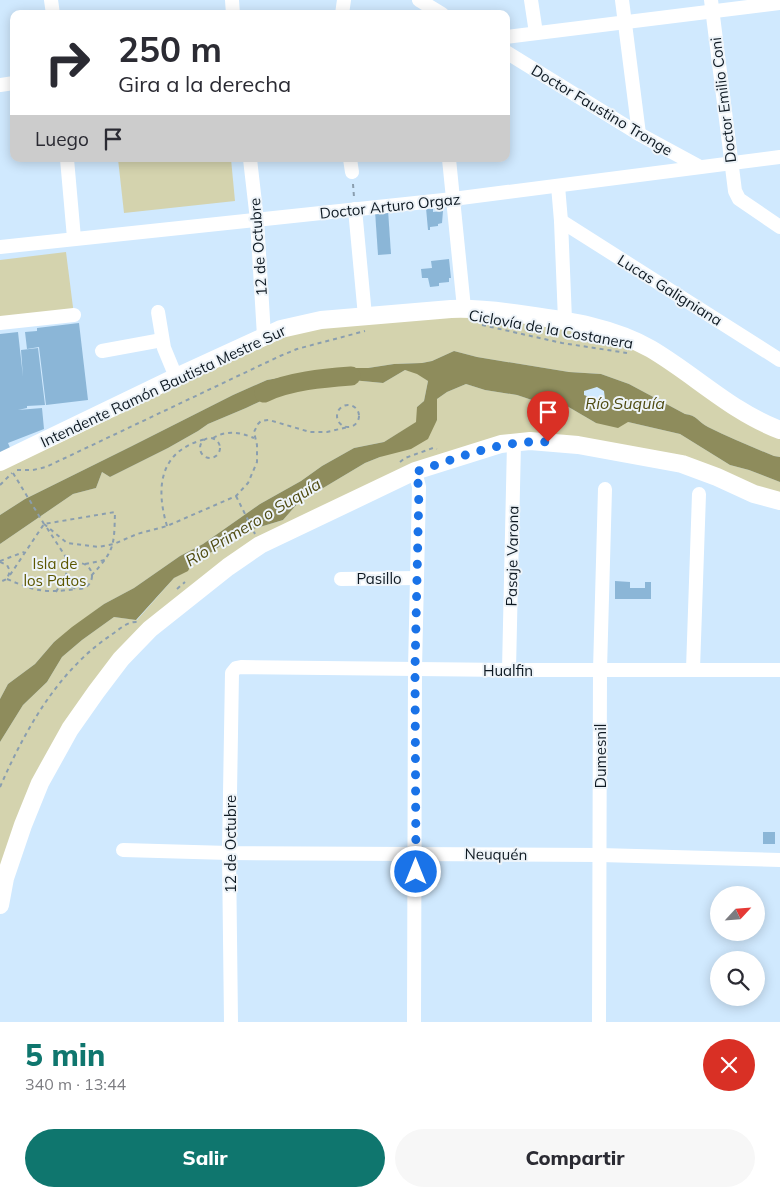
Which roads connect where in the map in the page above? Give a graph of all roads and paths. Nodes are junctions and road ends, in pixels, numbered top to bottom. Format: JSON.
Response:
{"nodes":[{"id":1,"x":418,"y":0,"type":"edge"},
{"id":2,"x":531,"y":0,"type":"edge"},
{"id":3,"x":622,"y":0,"type":"edge"},
{"id":4,"x":780,"y":2,"type":"edge"},
{"id":5,"x":712,"y":6,"type":"edge"},
{"id":6,"x":437,"y":9,"type":"edge"},
{"id":7,"x":625,"y":22,"type":"junction"},
{"id":8,"x":536,"y":33,"type":"junction"},
{"id":9,"x":510,"y":36,"type":"edge"},
{"id":10,"x":510,"y":54,"type":"edge"},
{"id":11,"x":639,"y":134,"type":"junction"},
{"id":12,"x":780,"y":157,"type":"edge"},
{"id":13,"x":67,"y":162,"type":"edge"},
{"id":14,"x":250,"y":162,"type":"edge"},
{"id":15,"x":448,"y":162,"type":"edge"},
{"id":16,"x":731,"y":163,"type":"junction"},
{"id":17,"x":351,"y":165,"type":"edge"},
{"id":18,"x":698,"y":166,"type":"junction"},
{"id":19,"x":558,"y":186,"type":"junction"},
{"id":20,"x":453,"y":199,"type":"junction"},
{"id":21,"x":355,"y":209,"type":"junction"},
{"id":22,"x":257,"y":220,"type":"junction"},
{"id":23,"x":561,"y":221,"type":"junction"},
{"id":24,"x":780,"y":227,"type":"edge"},
{"id":25,"x":74,"y":238,"type":"junction"},
{"id":26,"x":0,"y":247,"type":"edge"},
{"id":27,"x":464,"y":308,"type":"junction"},
{"id":28,"x":158,"y":312,"type":"dead end"},
{"id":29,"x":74,"y":314,"type":"dead end"},
{"id":30,"x":565,"y":320,"type":"junction"},
{"id":31,"x":0,"y":323,"type":"edge"},
{"id":32,"x":474,"y":323,"type":"dead end"},
{"id":33,"x":365,"y":324,"type":"junction"},
{"id":34,"x":264,"y":336,"type":"junction"},
{"id":35,"x":162,"y":340,"type":"junction"},
{"id":36,"x":102,"y":351,"type":"dead end"},
{"id":37,"x":630,"y":354,"type":"dead end"},
{"id":38,"x":780,"y":360,"type":"edge"},
{"id":39,"x":176,"y":376,"type":"junction"},
{"id":40,"x":348,"y":427,"type":"junction"},
{"id":41,"x":780,"y":430,"type":"edge"},
{"id":42,"x":212,"y":438,"type":"junction"},
{"id":43,"x":254,"y":438,"type":"junction"},
{"id":44,"x":206,"y":439,"type":"junction"},
{"id":45,"x":514,"y":442,"type":"junction"},
{"id":46,"x":440,"y":449,"type":"dead end"},
{"id":47,"x":398,"y":463,"type":"dead end"},
{"id":48,"x":6,"y":466,"type":"edge"},
{"id":49,"x":415,"y":472,"type":"junction"},
{"id":50,"x":16,"y":477,"type":"dead end"},
{"id":51,"x":0,"y":479,"type":"edge"},
{"id":52,"x":0,"y":485,"type":"edge"},
{"id":53,"x":605,"y":489,"type":"dead end"},
{"id":54,"x":699,"y":494,"type":"dead end"},
{"id":55,"x":236,"y":496,"type":"junction"},
{"id":56,"x":780,"y":501,"type":"edge"},
{"id":57,"x":44,"y":524,"type":"junction"},
{"id":58,"x":167,"y":526,"type":"junction"},
{"id":59,"x":255,"y":534,"type":"dead end"},
{"id":60,"x":114,"y":544,"type":"junction"},
{"id":61,"x":25,"y":552,"type":"junction"},
{"id":62,"x":106,"y":559,"type":"junction"},
{"id":63,"x":0,"y":562,"type":"edge"},
{"id":64,"x":85,"y":564,"type":"junction"},
{"id":65,"x":71,"y":565,"type":"junction"},
{"id":66,"x":10,"y":575,"type":"junction"},
{"id":67,"x":66,"y":575,"type":"junction"},
{"id":68,"x":92,"y":576,"type":"junction"},
{"id":69,"x":417,"y":578,"type":"junction"},
{"id":70,"x":7,"y":579,"type":"junction"},
{"id":71,"x":341,"y":579,"type":"dead end"},
{"id":72,"x":186,"y":581,"type":"dead end"},
{"id":73,"x":0,"y":584,"type":"edge"},
{"id":74,"x":81,"y":588,"type":"junction"},
{"id":75,"x":174,"y":591,"type":"dead end"},
{"id":76,"x":56,"y":592,"type":"junction"},
{"id":77,"x":139,"y":623,"type":"dead end"},
{"id":78,"x":236,"y":668,"type":"joint"},
{"id":79,"x":415,"y":669,"type":"junction"},
{"id":80,"x":693,"y":669,"type":"junction"},
{"id":81,"x":509,"y":670,"type":"junction"},
{"id":82,"x":600,"y":670,"type":"junction"},
{"id":83,"x":780,"y":670,"type":"edge"},
{"id":84,"x":0,"y":786,"type":"edge"},
{"id":85,"x":123,"y":850,"type":"dead end"},
{"id":86,"x":229,"y":853,"type":"junction"},
{"id":87,"x":416,"y":854,"type":"junction"},
{"id":88,"x":600,"y":855,"type":"junction"},
{"id":89,"x":780,"y":860,"type":"edge"},
{"id":90,"x":0,"y":905,"type":"edge"},
{"id":91,"x":231,"y":1022,"type":"edge"},
{"id":92,"x":414,"y":1022,"type":"edge"},
{"id":93,"x":599,"y":1022,"type":"edge"}],
"edges":[{"from":1,"to":6,"type":"street"},
{"from":2,"to":8,"type":"street"},
{"from":3,"to":7,"type":"street"},
{"from":4,"to":5,"type":"street"},
{"from":5,"to":7,"type":"street"},
{"from":5,"to":16,"type":"street","name":"Doctor Emilio Coni"},
{"from":7,"to":8,"type":"street"},
{"from":7,"to":11,"type":"street"},
{"from":8,"to":9,"type":"street"},
{"from":10,"to":11,"type":"street","name":"Doctor Faustino Tronge"},
{"from":11,"to":18,"type":"street","name":"Doctor Faustino Tronge"},
{"from":12,"to":16,"type":"street","name":"Doctor Arturo Orgaz"},
{"from":13,"to":25,"type":"street"},
{"from":14,"to":22,"type":"street","name":"12 de Octubre"},
{"from":15,"to":20,"type":"street"},
{"from":16,"to":18,"type":"street","name":"Doctor Arturo Orgaz"},
{"from":16,"to":24,"type":"street","name":"Doctor Emilio Coni"},
{"from":17,"to":21,"type":"path"},
{"from":18,"to":19,"type":"street","name":"Doctor Arturo Orgaz"},
{"from":19,"to":20,"type":"street","name":"Doctor Arturo Orgaz"},
{"from":19,"to":23,"type":"street"},
{"from":20,"to":21,"type":"street","name":"Doctor Arturo Orgaz"},
{"from":20,"to":27,"type":"street"},
{"from":21,"to":22,"type":"street","name":"Doctor Arturo Orgaz"},
{"from":21,"to":33,"type":"street"},
{"from":22,"to":25,"type":"street","name":"Doctor Arturo Orgaz"},
{"from":22,"to":34,"type":"street","name":"12 de Octubre"},
{"from":23,"to":30,"type":"street"},
{"from":23,"to":38,"type":"street","name":"Lucas Galigniana"},
{"from":25,"to":26,"type":"street","name":"Doctor Arturo Orgaz"},
{"from":27,"to":30,"type":"main road","name":"Intendente Ramón Bautista Mestre Sur"},
{"from":27,"to":33,"type":"main road","name":"Intendente Ramón Bautista Mestre Sur"},
{"from":28,"to":35,"type":"street"},
{"from":29,"to":31,"type":"street"},
{"from":30,"to":41,"type":"main road","name":"Intendente Ramón Bautista Mestre Sur"},
{"from":32,"to":37,"type":"path","name":"Ciclovía de la Costanera"},
{"from":33,"to":34,"type":"main road","name":"Intendente Ramón Bautista Mestre Sur"},
{"from":33,"to":52,"type":"path"},
{"from":34,"to":39,"type":"main road","name":"Intendente Ramón Bautista Mestre Sur"},
{"from":35,"to":36,"type":"street"},
{"from":35,"to":39,"type":"street"},
{"from":39,"to":48,"type":"main road","name":"Intendente Ramón Bautista Mestre Sur"},
{"from":40,"to":40,"type":"path"},
{"from":40,"to":43,"type":"path"},
{"from":42,"to":43,"type":"path"},
{"from":42,"to":44,"type":"path"},
{"from":42,"to":44,"type":"path"},
{"from":43,"to":55,"type":"path"},
{"from":44,"to":58,"type":"path"},
{"from":45,"to":49,"type":"main road"},
{"from":45,"to":56,"type":"main road"},
{"from":45,"to":81,"type":"street","name":"Pasaje Varona"},
{"from":46,"to":47,"type":"path"},
{"from":48,"to":51,"type":"path"},
{"from":49,"to":69,"type":"street"},
{"from":49,"to":90,"type":"main road"},
{"from":50,"to":57,"type":"path"},
{"from":53,"to":82,"type":"street","name":"Dumesnil"},
{"from":54,"to":80,"type":"street"},
{"from":55,"to":58,"type":"path"},
{"from":55,"to":59,"type":"path"},
{"from":57,"to":60,"type":"path"},
{"from":57,"to":60,"type":"path"},
{"from":57,"to":61,"type":"path"},
{"from":57,"to":65,"type":"path"},
{"from":58,"to":60,"type":"path"},
{"from":60,"to":62,"type":"path"},
{"from":61,"to":63,"type":"path"},
{"from":61,"to":66,"type":"path"},
{"from":62,"to":64,"type":"path"},
{"from":62,"to":68,"type":"path"},
{"from":63,"to":66,"type":"path"},
{"from":64,"to":65,"type":"path"},
{"from":64,"to":68,"type":"path"},
{"from":65,"to":67,"type":"path"},
{"from":66,"to":70,"type":"path"},
{"from":67,"to":74,"type":"path"},
{"from":67,"to":76,"type":"path"},
{"from":68,"to":74,"type":"path"},
{"from":69,"to":71,"type":"street","name":"Pasillo"},
{"from":69,"to":79,"type":"street"},
{"from":70,"to":73,"type":"path"},
{"from":70,"to":76,"type":"path"},
{"from":72,"to":75,"type":"path"},
{"from":74,"to":76,"type":"path"},
{"from":77,"to":84,"type":"path"},
{"from":78,"to":79,"type":"street","name":"Hualfin"},
{"from":78,"to":86,"type":"street","name":"12 de Octubre"},
{"from":79,"to":81,"type":"street","name":"Hualfin"},
{"from":79,"to":87,"type":"street"},
{"from":80,"to":82,"type":"street","name":"Hualfin"},
{"from":80,"to":83,"type":"street","name":"Hualfin"},
{"from":81,"to":82,"type":"street","name":"Hualfin"},
{"from":82,"to":88,"type":"street","name":"Dumesnil"},
{"from":85,"to":86,"type":"street","name":"Neuquén"},
{"from":86,"to":87,"type":"street","name":"Neuquén"},
{"from":86,"to":91,"type":"street","name":"12 de Octubre"},
{"from":87,"to":88,"type":"street","name":"Neuquén"},
{"from":87,"to":92,"type":"street"},
{"from":88,"to":89,"type":"street","name":"Neuquén"},
{"from":88,"to":93,"type":"street","name":"Dumesnil"}]}
